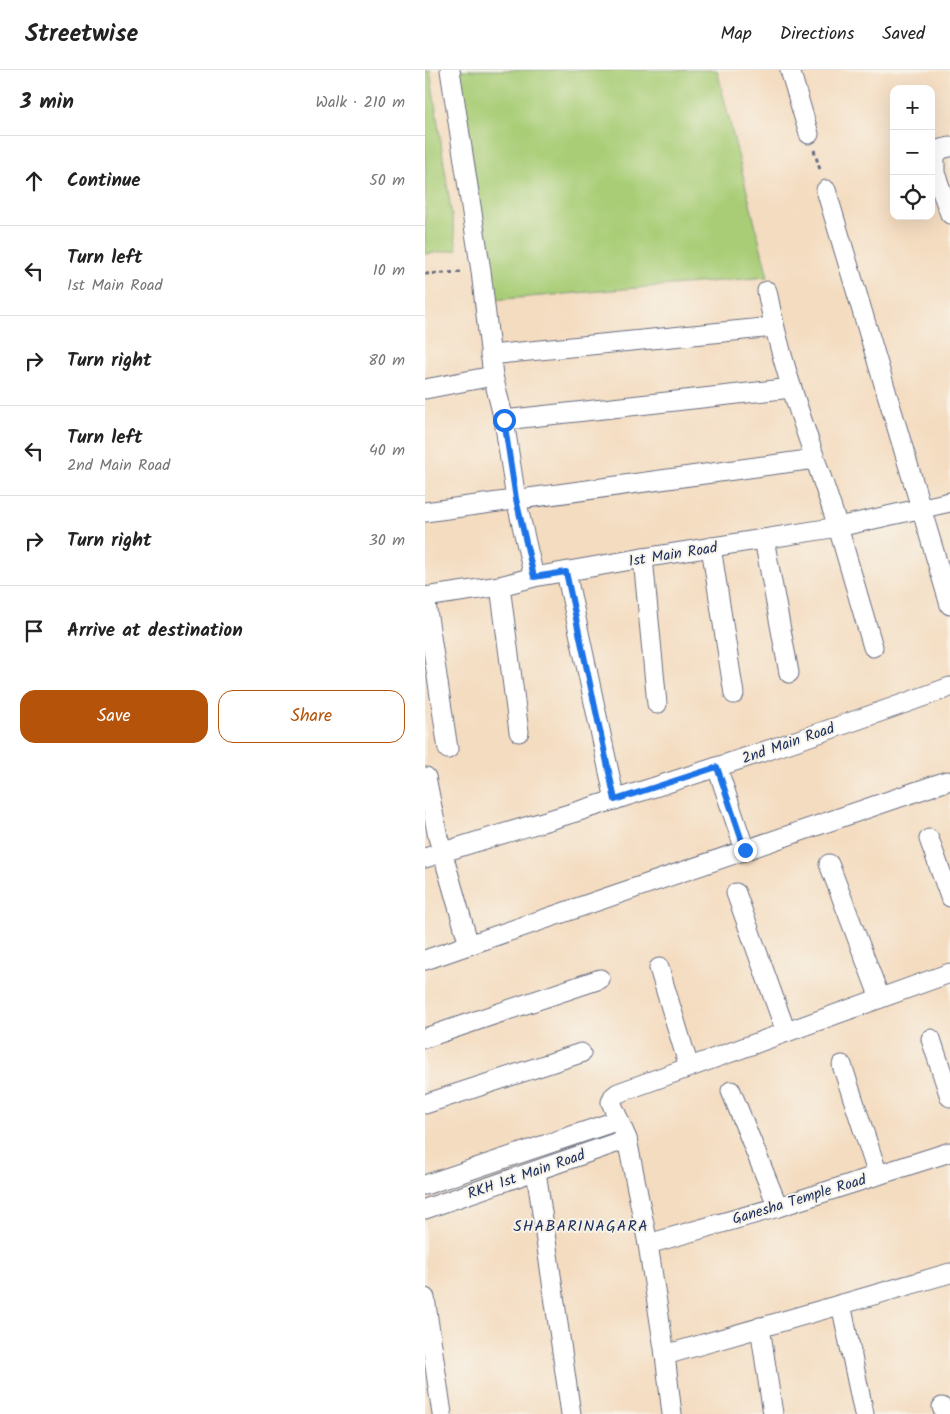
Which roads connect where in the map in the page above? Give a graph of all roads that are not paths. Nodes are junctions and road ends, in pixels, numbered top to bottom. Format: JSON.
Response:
{"nodes":[{"id":1,"x":450,"y":70,"type":"edge"},
{"id":2,"x":790,"y":70,"type":"edge"},
{"id":3,"x":809,"y":134,"type":"road end"},
{"id":4,"x":950,"y":147,"type":"edge"},
{"id":5,"x":826,"y":190,"type":"road end"},
{"id":6,"x":950,"y":214,"type":"edge"},
{"id":7,"x":767,"y":291,"type":"dead end"},
{"id":8,"x":774,"y":327,"type":"junction"},
{"id":9,"x":490,"y":355,"type":"junction"},
{"id":10,"x":493,"y":376,"type":"junction"},
{"id":11,"x":792,"y":388,"type":"junction"},
{"id":12,"x":425,"y":389,"type":"edge"},
{"id":13,"x":504,"y":420,"type":"junction"},
{"id":14,"x":815,"y":459,"type":"junction"},
{"id":15,"x":516,"y":499,"type":"junction"},
{"id":16,"x":950,"y":502,"type":"edge"},
{"id":17,"x":921,"y":508,"type":"junction"},
{"id":18,"x":425,"y":512,"type":"edge"},
{"id":19,"x":838,"y":527,"type":"junction"},
{"id":20,"x":764,"y":539,"type":"junction"},
{"id":21,"x":711,"y":547,"type":"junction"},
{"id":22,"x":643,"y":558,"type":"junction"},
{"id":23,"x":566,"y":572,"type":"junction"},
{"id":24,"x":534,"y":577,"type":"junction"},
{"id":25,"x":500,"y":586,"type":"junction"},
{"id":26,"x":425,"y":597,"type":"edge"},
{"id":27,"x":950,"y":605,"type":"edge"},
{"id":28,"x":873,"y":647,"type":"dead end"},
{"id":29,"x":789,"y":673,"type":"dead end"},
{"id":30,"x":950,"y":687,"type":"edge"},
{"id":31,"x":733,"y":694,"type":"dead end"},
{"id":32,"x":657,"y":704,"type":"dead end"},
{"id":33,"x":519,"y":732,"type":"dead end"},
{"id":34,"x":448,"y":750,"type":"dead end"},
{"id":35,"x":717,"y":767,"type":"junction"},
{"id":36,"x":425,"y":777,"type":"edge"},
{"id":37,"x":947,"y":781,"type":"dead end"},
{"id":38,"x":615,"y":800,"type":"junction"},
{"id":39,"x":929,"y":839,"type":"dead end"},
{"id":40,"x":745,"y":850,"type":"junction"},
{"id":41,"x":433,"y":855,"type":"edge"},
{"id":42,"x":829,"y":864,"type":"dead end"},
{"id":43,"x":737,"y":893,"type":"dead end"},
{"id":44,"x":950,"y":897,"type":"edge"},
{"id":45,"x":469,"y":945,"type":"junction"},
{"id":46,"x":425,"y":960,"type":"edge"},
{"id":47,"x":659,"y":968,"type":"dead end"},
{"id":48,"x":950,"y":973,"type":"edge"},
{"id":49,"x":600,"y":979,"type":"dead end"},
{"id":50,"x":880,"y":998,"type":"junction"},
{"id":51,"x":786,"y":1032,"type":"junction"},
{"id":52,"x":425,"y":1038,"type":"edge"},
{"id":53,"x":931,"y":1039,"type":"dead end"},
{"id":54,"x":581,"y":1053,"type":"dead end"},
{"id":55,"x":842,"y":1065,"type":"dead end"},
{"id":56,"x":689,"y":1066,"type":"junction"},
{"id":57,"x":731,"y":1091,"type":"dead end"},
{"id":58,"x":950,"y":1097,"type":"edge"},
{"id":59,"x":425,"y":1104,"type":"edge"},
{"id":60,"x":619,"y":1120,"type":"junction"},
{"id":61,"x":627,"y":1139,"type":"junction"},
{"id":62,"x":950,"y":1152,"type":"edge"},
{"id":63,"x":536,"y":1171,"type":"junction"},
{"id":64,"x":878,"y":1175,"type":"junction"},
{"id":65,"x":425,"y":1185,"type":"edge"},
{"id":66,"x":778,"y":1208,"type":"junction"},
{"id":67,"x":425,"y":1209,"type":"edge"},
{"id":68,"x":648,"y":1244,"type":"junction"},
{"id":69,"x":950,"y":1272,"type":"edge"},
{"id":70,"x":425,"y":1298,"type":"edge"},
{"id":71,"x":841,"y":1304,"type":"junction"},
{"id":72,"x":760,"y":1327,"type":"junction"},
{"id":73,"x":665,"y":1355,"type":"junction"},
{"id":74,"x":441,"y":1414,"type":"edge"},
{"id":75,"x":571,"y":1414,"type":"edge"},
{"id":76,"x":672,"y":1414,"type":"edge"},
{"id":77,"x":773,"y":1414,"type":"edge"},
{"id":78,"x":864,"y":1414,"type":"edge"}],
"edges":[{"from":1,"to":9,"type":"street"},
{"from":2,"to":3,"type":"street"},
{"from":4,"to":6,"type":"street"},
{"from":5,"to":17,"type":"street"},
{"from":7,"to":8,"type":"street"},
{"from":8,"to":9,"type":"street"},
{"from":8,"to":11,"type":"street"},
{"from":9,"to":10,"type":"street"},
{"from":10,"to":12,"type":"street"},
{"from":10,"to":13,"type":"street"},
{"from":11,"to":13,"type":"street"},
{"from":11,"to":14,"type":"street"},
{"from":13,"to":15,"type":"street"},
{"from":14,"to":15,"type":"street"},
{"from":14,"to":19,"type":"street"},
{"from":15,"to":18,"type":"street"},
{"from":15,"to":24,"type":"street"},
{"from":16,"to":17,"type":"street","name":"1st Main Road"},
{"from":17,"to":19,"type":"street","name":"1st Main Road"},
{"from":17,"to":27,"type":"street"},
{"from":19,"to":20,"type":"street","name":"1st Main Road"},
{"from":19,"to":28,"type":"street"},
{"from":20,"to":21,"type":"street","name":"1st Main Road"},
{"from":20,"to":29,"type":"street"},
{"from":21,"to":22,"type":"street","name":"1st Main Road"},
{"from":21,"to":31,"type":"street"},
{"from":22,"to":23,"type":"street","name":"1st Main Road"},
{"from":22,"to":32,"type":"street"},
{"from":23,"to":24,"type":"street","name":"1st Main Road"},
{"from":23,"to":38,"type":"street"},
{"from":24,"to":25,"type":"street","name":"1st Main Road"},
{"from":25,"to":26,"type":"street","name":"1st Main Road"},
{"from":25,"to":33,"type":"street"},
{"from":26,"to":34,"type":"street"},
{"from":30,"to":35,"type":"street","name":"2nd Main Road"},
{"from":35,"to":38,"type":"street","name":"2nd Main Road"},
{"from":35,"to":40,"type":"street"},
{"from":36,"to":41,"type":"street"},
{"from":37,"to":40,"type":"street"},
{"from":38,"to":41,"type":"street","name":"2nd Main Road"},
{"from":39,"to":44,"type":"street"},
{"from":40,"to":45,"type":"street"},
{"from":41,"to":45,"type":"street"},
{"from":42,"to":50,"type":"street"},
{"from":43,"to":51,"type":"street"},
{"from":45,"to":46,"type":"street"},
{"from":47,"to":56,"type":"street"},
{"from":48,"to":50,"type":"street"},
{"from":49,"to":52,"type":"street"},
{"from":50,"to":51,"type":"street"},
{"from":51,"to":56,"type":"street"},
{"from":53,"to":58,"type":"street"},
{"from":54,"to":59,"type":"street"},
{"from":55,"to":64,"type":"street"},
{"from":56,"to":60,"type":"street"},
{"from":57,"to":66,"type":"street"},
{"from":60,"to":61,"type":"street"},
{"from":60,"to":65,"type":"street"},
{"from":61,"to":63,"type":"street","name":"RKH 1st Main Road"},
{"from":61,"to":68,"type":"street"},
{"from":62,"to":64,"type":"street","name":"Ganesha Temple Road"},
{"from":63,"to":67,"type":"street","name":"RKH 1st Main Road"},
{"from":63,"to":75,"type":"street"},
{"from":64,"to":66,"type":"street","name":"Ganesha Temple Road"},
{"from":66,"to":68,"type":"street","name":"Ganesha Temple Road"},
{"from":68,"to":73,"type":"street"},
{"from":69,"to":71,"type":"street"},
{"from":70,"to":74,"type":"street"},
{"from":71,"to":72,"type":"street"},
{"from":71,"to":78,"type":"street"},
{"from":72,"to":73,"type":"street"},
{"from":72,"to":77,"type":"street"},
{"from":73,"to":76,"type":"street"}]}
